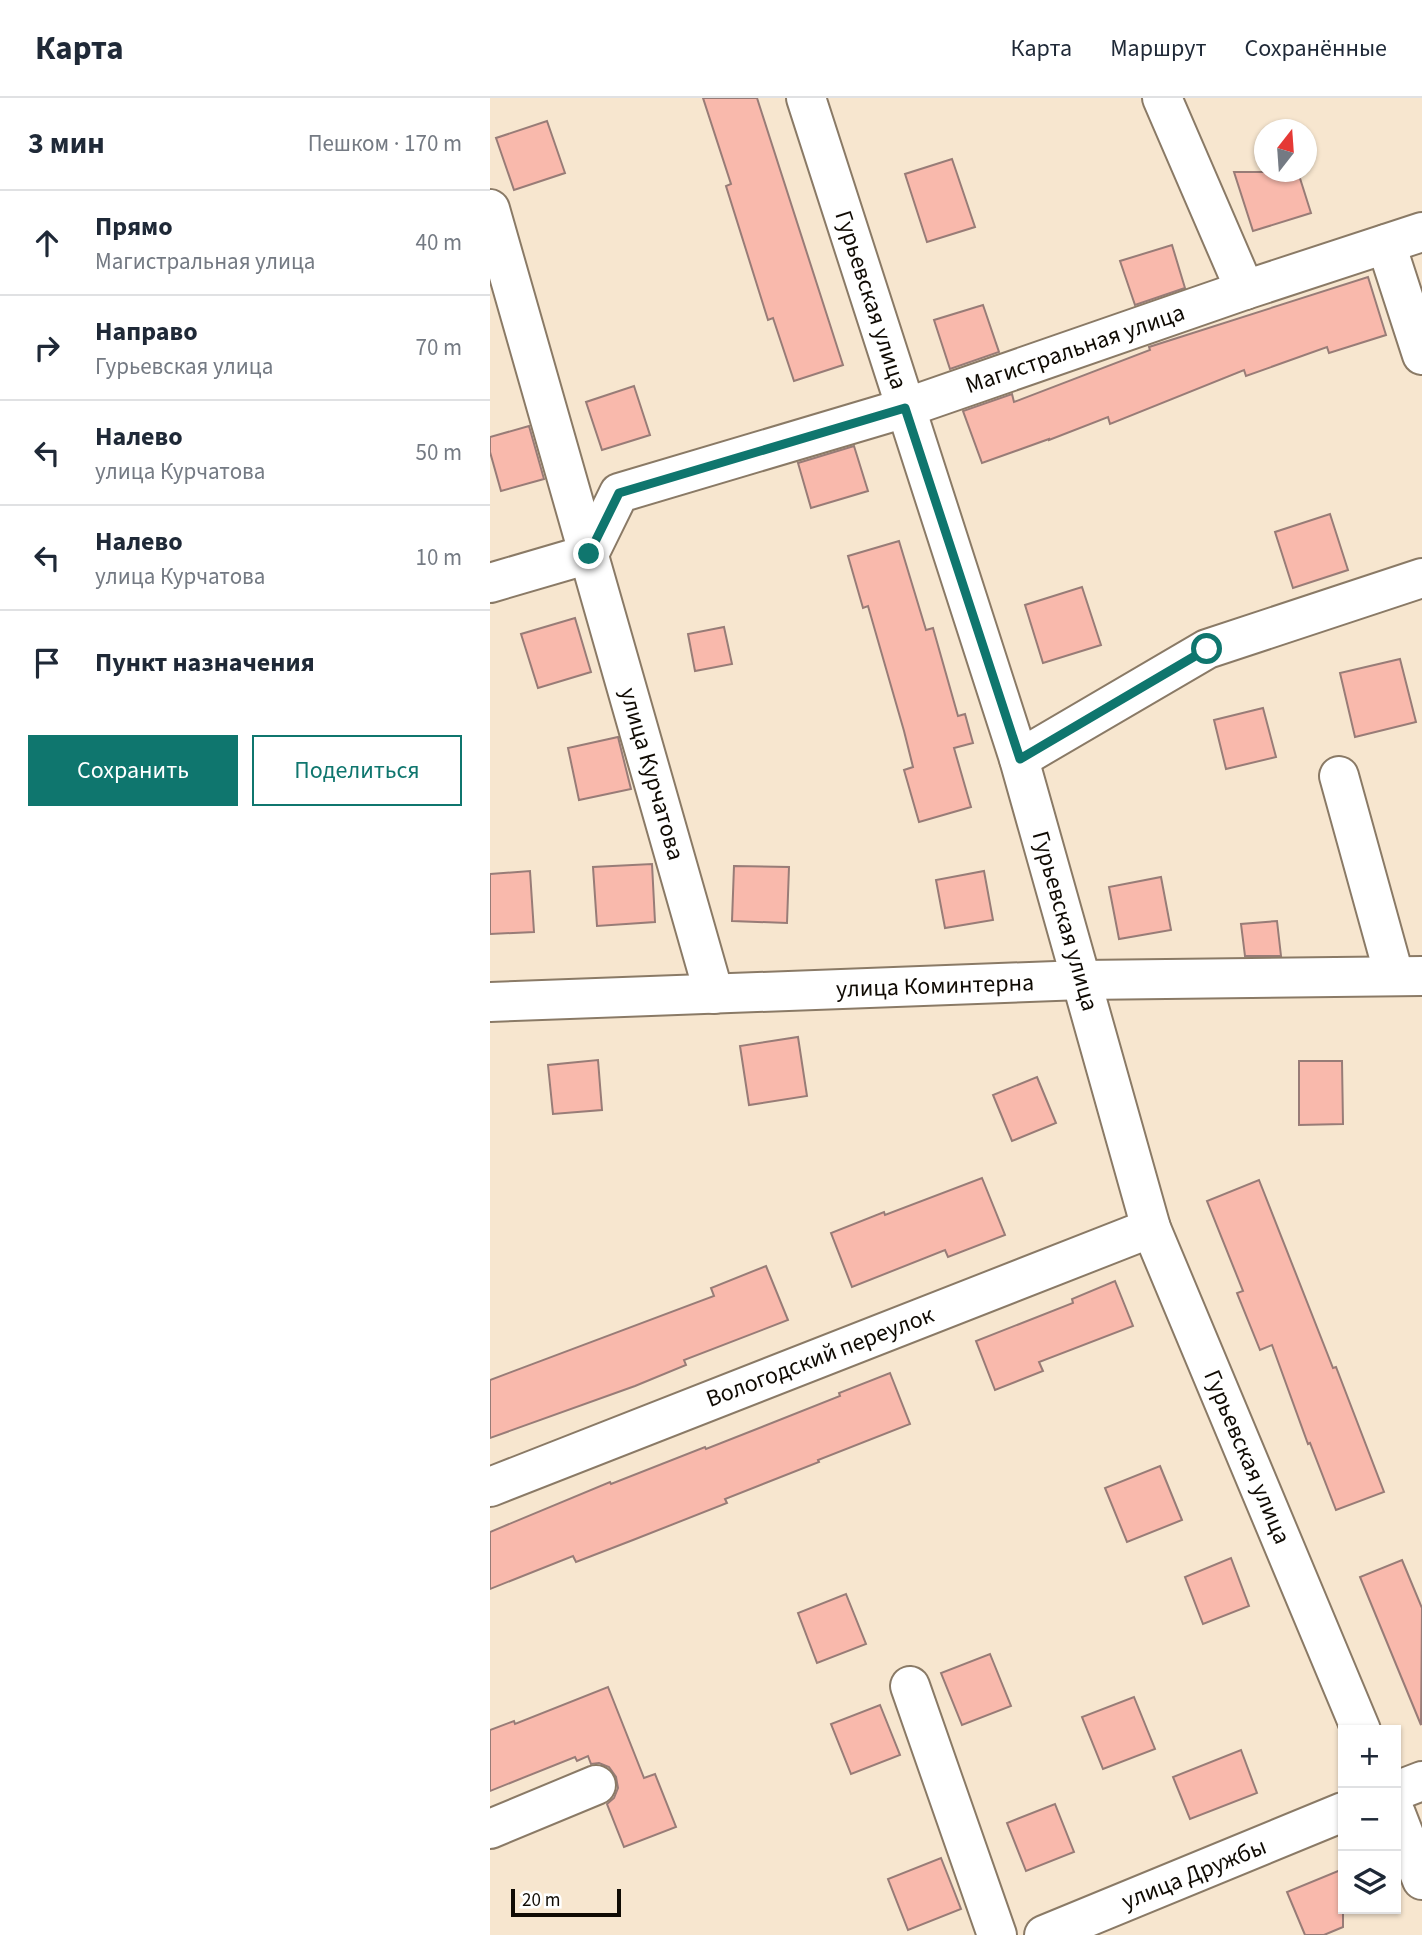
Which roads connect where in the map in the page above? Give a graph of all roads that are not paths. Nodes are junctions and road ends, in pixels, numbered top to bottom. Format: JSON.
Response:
{"nodes":[{"id":1,"x":806,"y":98,"type":"edge"},
{"id":2,"x":1162,"y":98,"type":"edge"},
{"id":3,"x":490,"y":209,"type":"edge"},
{"id":4,"x":1422,"y":232,"type":"edge"},
{"id":5,"x":1386,"y":244,"type":"junction"},
{"id":6,"x":1245,"y":290,"type":"junction"},
{"id":7,"x":1422,"y":355,"type":"edge"},
{"id":8,"x":905,"y":408,"type":"junction"},
{"id":9,"x":589,"y":554,"type":"junction"},
{"id":10,"x":1422,"y":578,"type":"edge"},
{"id":11,"x":490,"y":583,"type":"edge"},
{"id":12,"x":1020,"y":759,"type":"junction"},
{"id":13,"x":1339,"y":776,"type":"dead end"},
{"id":14,"x":1408,"y":976,"type":"edge"},
{"id":15,"x":1082,"y":980,"type":"junction"},
{"id":16,"x":714,"y":994,"type":"junction"},
{"id":17,"x":490,"y":1002,"type":"edge"},
{"id":18,"x":1151,"y":1228,"type":"junction"},
{"id":19,"x":490,"y":1487,"type":"edge"},
{"id":20,"x":910,"y":1686,"type":"dead end"},
{"id":21,"x":1359,"y":1725,"type":"edge"},
{"id":22,"x":1422,"y":1781,"type":"edge"},
{"id":23,"x":596,"y":1785,"type":"dead end"},
{"id":24,"x":1401,"y":1789,"type":"edge"},
{"id":25,"x":1338,"y":1814,"type":"edge"},
{"id":26,"x":1401,"y":1827,"type":"edge"},
{"id":27,"x":490,"y":1829,"type":"edge"},
{"id":28,"x":1422,"y":1880,"type":"edge"},
{"id":29,"x":997,"y":1935,"type":"edge"},
{"id":30,"x":1044,"y":1935,"type":"edge"}],
"edges":[{"from":1,"to":8,"type":"street","name":"Гурьевская улица"},
{"from":2,"to":6,"type":"street"},
{"from":3,"to":9,"type":"street","name":"улица Курчатова"},
{"from":4,"to":5,"type":"street","name":"Магистральная улица"},
{"from":5,"to":6,"type":"street","name":"Магистральная улица"},
{"from":5,"to":7,"type":"street"},
{"from":6,"to":8,"type":"street","name":"Магистральная улица"},
{"from":8,"to":9,"type":"street"},
{"from":8,"to":12,"type":"street","name":"Гурьевская улица"},
{"from":9,"to":11,"type":"street"},
{"from":9,"to":16,"type":"street","name":"улица Курчатова"},
{"from":10,"to":12,"type":"street"},
{"from":12,"to":15,"type":"street","name":"Гурьевская улица"},
{"from":13,"to":14,"type":"street"},
{"from":14,"to":15,"type":"street","name":"улица Коминтерна"},
{"from":15,"to":16,"type":"street","name":"улица Коминтерна"},
{"from":15,"to":18,"type":"street","name":"Гурьевская улица"},
{"from":16,"to":17,"type":"street","name":"улица Коминтерна"},
{"from":18,"to":19,"type":"street","name":"Вологодский переулок"},
{"from":18,"to":21,"type":"street","name":"Гурьевская улица"},
{"from":20,"to":29,"type":"street"},
{"from":22,"to":24,"type":"street"},
{"from":23,"to":27,"type":"street"},
{"from":25,"to":30,"type":"street","name":"улица Дружбы"},
{"from":26,"to":28,"type":"street"}]}
